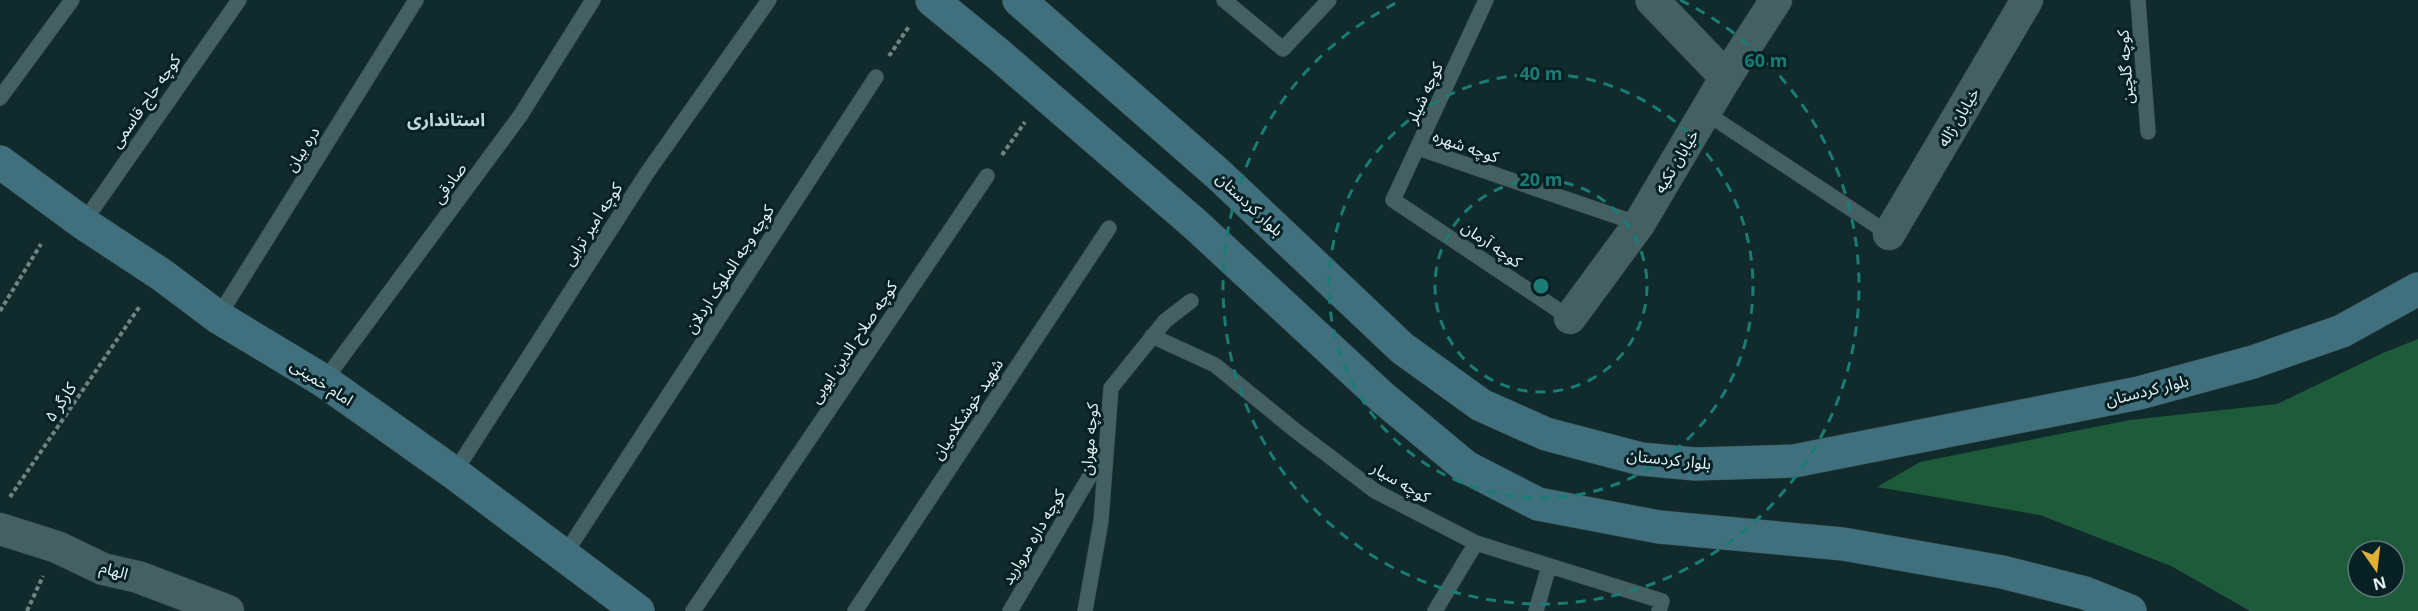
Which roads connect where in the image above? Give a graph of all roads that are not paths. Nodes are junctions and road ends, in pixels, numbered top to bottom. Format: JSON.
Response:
{"nodes":[{"id":1,"x":72,"y":0,"type":"edge"},
{"id":2,"x":238,"y":0,"type":"edge"},
{"id":3,"x":416,"y":0,"type":"edge"},
{"id":4,"x":593,"y":0,"type":"edge"},
{"id":5,"x":769,"y":0,"type":"edge"},
{"id":6,"x":1019,"y":0,"type":"edge"},
{"id":7,"x":1224,"y":0,"type":"edge"},
{"id":8,"x":1329,"y":0,"type":"edge"},
{"id":9,"x":1486,"y":0,"type":"edge"},
{"id":10,"x":1652,"y":0,"type":"edge"},
{"id":11,"x":1776,"y":0,"type":"edge"},
{"id":12,"x":2027,"y":0,"type":"edge"},
{"id":13,"x":2138,"y":0,"type":"edge"},
{"id":14,"x":923,"y":10,"type":"edge"},
{"id":15,"x":876,"y":77,"type":"road end"},
{"id":16,"x":1726,"y":77,"type":"junction"},
{"id":17,"x":0,"y":98,"type":"edge"},
{"id":18,"x":1706,"y":113,"type":"junction"},
{"id":19,"x":2148,"y":132,"type":"dead end"},
{"id":20,"x":1418,"y":148,"type":"junction"},
{"id":21,"x":0,"y":162,"type":"edge"},
{"id":22,"x":987,"y":176,"type":"road end"},
{"id":23,"x":1393,"y":200,"type":"joint"},
{"id":24,"x":83,"y":223,"type":"junction"},
{"id":25,"x":1638,"y":224,"type":"junction"},
{"id":26,"x":1109,"y":228,"type":"dead end"},
{"id":27,"x":1889,"y":234,"type":"joint"},
{"id":28,"x":2418,"y":289,"type":"edge"},
{"id":29,"x":1191,"y":301,"type":"dead end"},
{"id":30,"x":218,"y":316,"type":"junction"},
{"id":31,"x":1570,"y":318,"type":"joint"},
{"id":32,"x":1152,"y":336,"type":"junction"},
{"id":33,"x":324,"y":381,"type":"junction"},
{"id":34,"x":1106,"y":450,"type":"junction"},
{"id":35,"x":454,"y":473,"type":"junction"},
{"id":36,"x":3,"y":516,"type":"edge"},
{"id":37,"x":1476,"y":543,"type":"junction"},
{"id":38,"x":563,"y":557,"type":"junction"},
{"id":39,"x":1549,"y":566,"type":"junction"},
{"id":40,"x":1660,"y":606,"type":"edge"},
{"id":41,"x":228,"y":611,"type":"edge"},
{"id":42,"x":638,"y":611,"type":"edge"},
{"id":43,"x":693,"y":611,"type":"edge"},
{"id":44,"x":855,"y":611,"type":"edge"},
{"id":45,"x":1010,"y":611,"type":"edge"},
{"id":46,"x":1085,"y":611,"type":"edge"},
{"id":47,"x":1435,"y":611,"type":"edge"},
{"id":48,"x":1536,"y":611,"type":"edge"},
{"id":49,"x":2130,"y":611,"type":"edge"}],
"edges":[{"from":1,"to":17,"type":"lane"},
{"from":2,"to":24,"type":"lane","name":"کوچه حاج قاسمی"},
{"from":3,"to":30,"type":"lane","name":"دره بیان"},
{"from":4,"to":33,"type":"lane","name":"صادقی"},
{"from":5,"to":35,"type":"lane","name":"کوچه امیر ترابی"},
{"from":6,"to":28,"type":"main road","name":"بلوار کردستان"},
{"from":7,"to":8,"type":"lane"},
{"from":9,"to":20,"type":"lane","name":"کوچه شیلر"},
{"from":10,"to":16,"type":"street"},
{"from":11,"to":16,"type":"street","name":"خیابان تکیه"},
{"from":12,"to":27,"type":"street","name":"خیابان ژاله"},
{"from":13,"to":19,"type":"lane","name":"کوچه گلچین"},
{"from":14,"to":49,"type":"main road"},
{"from":15,"to":38,"type":"lane","name":"کوچه وجه الملوک اردلان"},
{"from":16,"to":18,"type":"street","name":"خیابان تکیه"},
{"from":18,"to":25,"type":"street","name":"خیابان تکیه"},
{"from":18,"to":27,"type":"lane"},
{"from":20,"to":23,"type":"lane","name":"کوچه شیلر"},
{"from":20,"to":25,"type":"lane","name":"کوچه شهره"},
{"from":21,"to":24,"type":"main road","name":"امام خمینی"},
{"from":22,"to":43,"type":"lane","name":"کوچه صلاح الدین ایوبی"},
{"from":23,"to":31,"type":"lane","name":"کوچه آرمان"},
{"from":24,"to":30,"type":"main road","name":"امام خمینی"},
{"from":25,"to":31,"type":"street","name":"خیابان تکیه"},
{"from":26,"to":44,"type":"lane","name":"شهید خوشکلامیان"},
{"from":29,"to":32,"type":"lane","name":"کوچه مهران"},
{"from":30,"to":33,"type":"main road","name":"امام خمینی"},
{"from":32,"to":34,"type":"lane","name":"کوچه مهران"},
{"from":32,"to":37,"type":"lane","name":"کوچه سیار"},
{"from":33,"to":35,"type":"main road","name":"امام خمینی"},
{"from":34,"to":45,"type":"lane","name":"کوچه داره مروارید"},
{"from":34,"to":46,"type":"lane","name":"کوچه مهران"},
{"from":35,"to":38,"type":"main road","name":"امام خمینی"},
{"from":36,"to":41,"type":"street","name":"الهام"},
{"from":37,"to":39,"type":"lane","name":"کوچه سیار"},
{"from":37,"to":47,"type":"lane"},
{"from":38,"to":42,"type":"main road","name":"امام خمینی"},
{"from":39,"to":40,"type":"lane","name":"کوچه سیار"},
{"from":39,"to":48,"type":"lane"}]}
